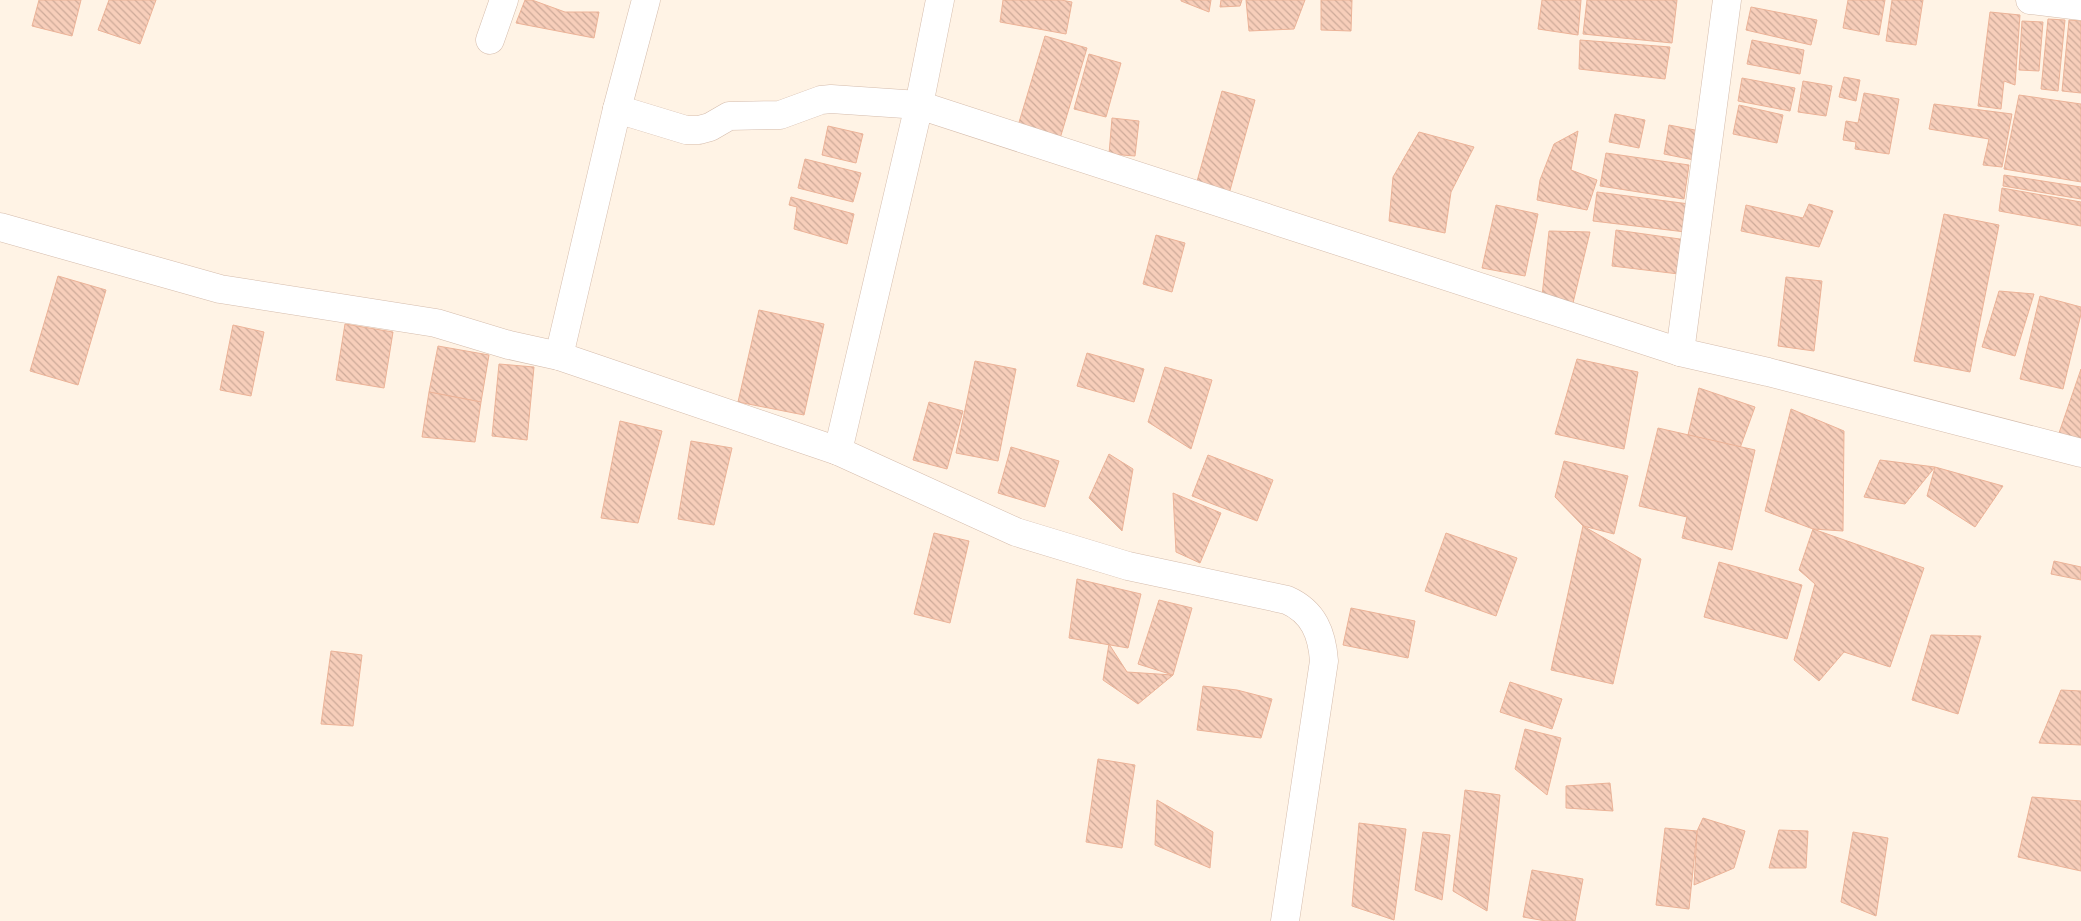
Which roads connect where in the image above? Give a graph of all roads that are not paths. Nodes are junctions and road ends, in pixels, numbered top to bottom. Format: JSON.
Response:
{"nodes":[{"id":1,"x":504,"y":0,"type":"edge"},
{"id":2,"x":646,"y":0,"type":"edge"},
{"id":3,"x":940,"y":0,"type":"edge"},
{"id":4,"x":1727,"y":0,"type":"edge"},
{"id":5,"x":2030,"y":0,"type":"edge"},
{"id":6,"x":2081,"y":6,"type":"edge"},
{"id":7,"x":490,"y":40,"type":"dead end"},
{"id":8,"x":919,"y":105,"type":"junction"},
{"id":9,"x":617,"y":109,"type":"junction"},
{"id":10,"x":0,"y":227,"type":"edge"},
{"id":11,"x":1680,"y":352,"type":"junction"},
{"id":12,"x":559,"y":356,"type":"junction"},
{"id":13,"x":838,"y":451,"type":"junction"},
{"id":14,"x":2081,"y":453,"type":"edge"},
{"id":15,"x":1285,"y":921,"type":"edge"}],
"edges":[{"from":1,"to":7,"type":"street"},
{"from":2,"to":9,"type":"street"},
{"from":3,"to":8,"type":"street"},
{"from":4,"to":11,"type":"street"},
{"from":5,"to":6,"type":"street"},
{"from":8,"to":9,"type":"street"},
{"from":8,"to":11,"type":"street"},
{"from":8,"to":13,"type":"street"},
{"from":9,"to":12,"type":"street"},
{"from":10,"to":12,"type":"street"},
{"from":11,"to":14,"type":"street"},
{"from":12,"to":13,"type":"street"},
{"from":13,"to":15,"type":"street"}]}
